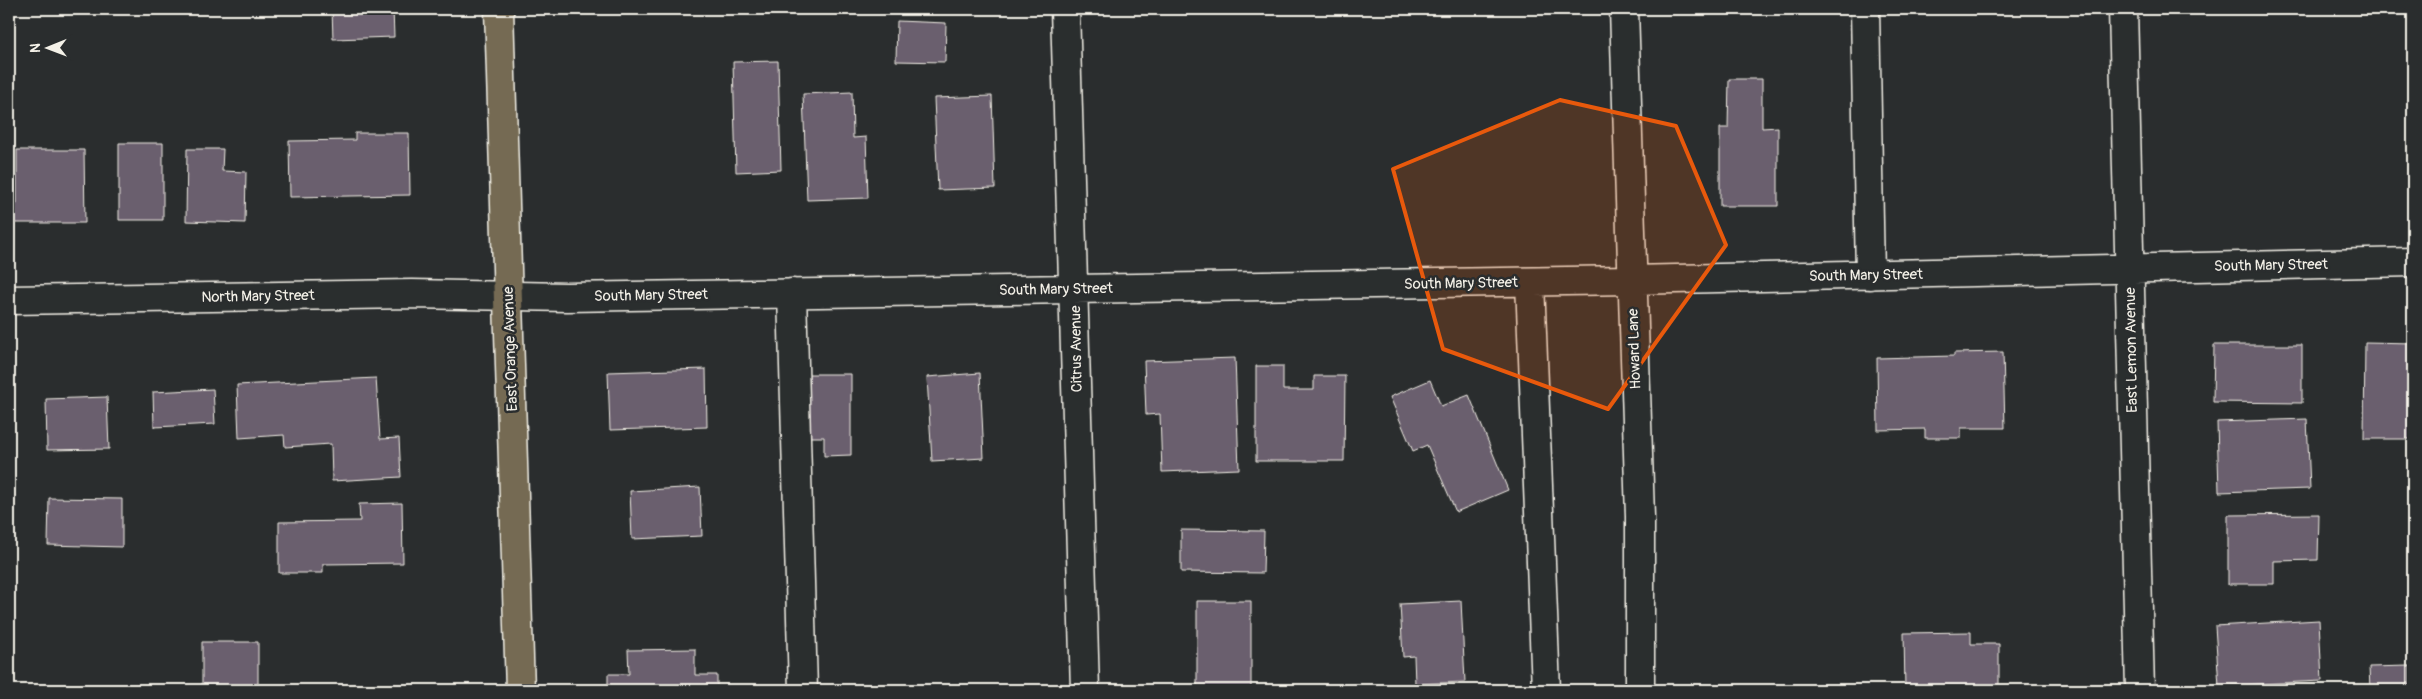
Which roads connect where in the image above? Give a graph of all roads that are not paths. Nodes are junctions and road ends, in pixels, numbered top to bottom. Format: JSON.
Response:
{"nodes":[{"id":1,"x":499,"y":9,"type":"edge"},
{"id":2,"x":1065,"y":9,"type":"edge"},
{"id":3,"x":1624,"y":9,"type":"edge"},
{"id":4,"x":1866,"y":9,"type":"edge"},
{"id":5,"x":2123,"y":9,"type":"edge"},
{"id":6,"x":2413,"y":262,"type":"edge"},
{"id":7,"x":2129,"y":268,"type":"junction"},
{"id":8,"x":1870,"y":275,"type":"junction"},
{"id":9,"x":1631,"y":280,"type":"junction"},
{"id":10,"x":1530,"y":282,"type":"junction"},
{"id":11,"x":1074,"y":288,"type":"junction"},
{"id":12,"x":792,"y":293,"type":"junction"},
{"id":13,"x":508,"y":296,"type":"junction"},
{"id":14,"x":9,"y":300,"type":"edge"},
{"id":15,"x":520,"y":690,"type":"edge"},
{"id":16,"x":803,"y":690,"type":"edge"},
{"id":17,"x":1085,"y":690,"type":"edge"},
{"id":18,"x":1546,"y":690,"type":"edge"},
{"id":19,"x":1640,"y":690,"type":"edge"},
{"id":20,"x":2140,"y":690,"type":"edge"}],
"edges":[{"from":1,"to":13,"type":"main road","name":"East Orange Avenue"},
{"from":2,"to":11,"type":"street","name":"Citrus Avenue"},
{"from":3,"to":9,"type":"street","name":"Howard Lane"},
{"from":4,"to":8,"type":"street"},
{"from":5,"to":7,"type":"street","name":"East Lemon Avenue"},
{"from":6,"to":7,"type":"street","name":"South Mary Street"},
{"from":7,"to":8,"type":"street","name":"South Mary Street"},
{"from":7,"to":20,"type":"street","name":"East Lemon Avenue"},
{"from":8,"to":9,"type":"street","name":"South Mary Street"},
{"from":9,"to":10,"type":"street","name":"South Mary Street"},
{"from":9,"to":19,"type":"street","name":"Howard Lane"},
{"from":10,"to":11,"type":"street","name":"South Mary Street"},
{"from":10,"to":18,"type":"street"},
{"from":11,"to":12,"type":"street","name":"South Mary Street"},
{"from":11,"to":17,"type":"street","name":"Citrus Avenue"},
{"from":12,"to":13,"type":"street","name":"South Mary Street"},
{"from":12,"to":16,"type":"street"},
{"from":13,"to":14,"type":"street","name":"North Mary Street"},
{"from":13,"to":15,"type":"main road","name":"East Orange Avenue"}]}
